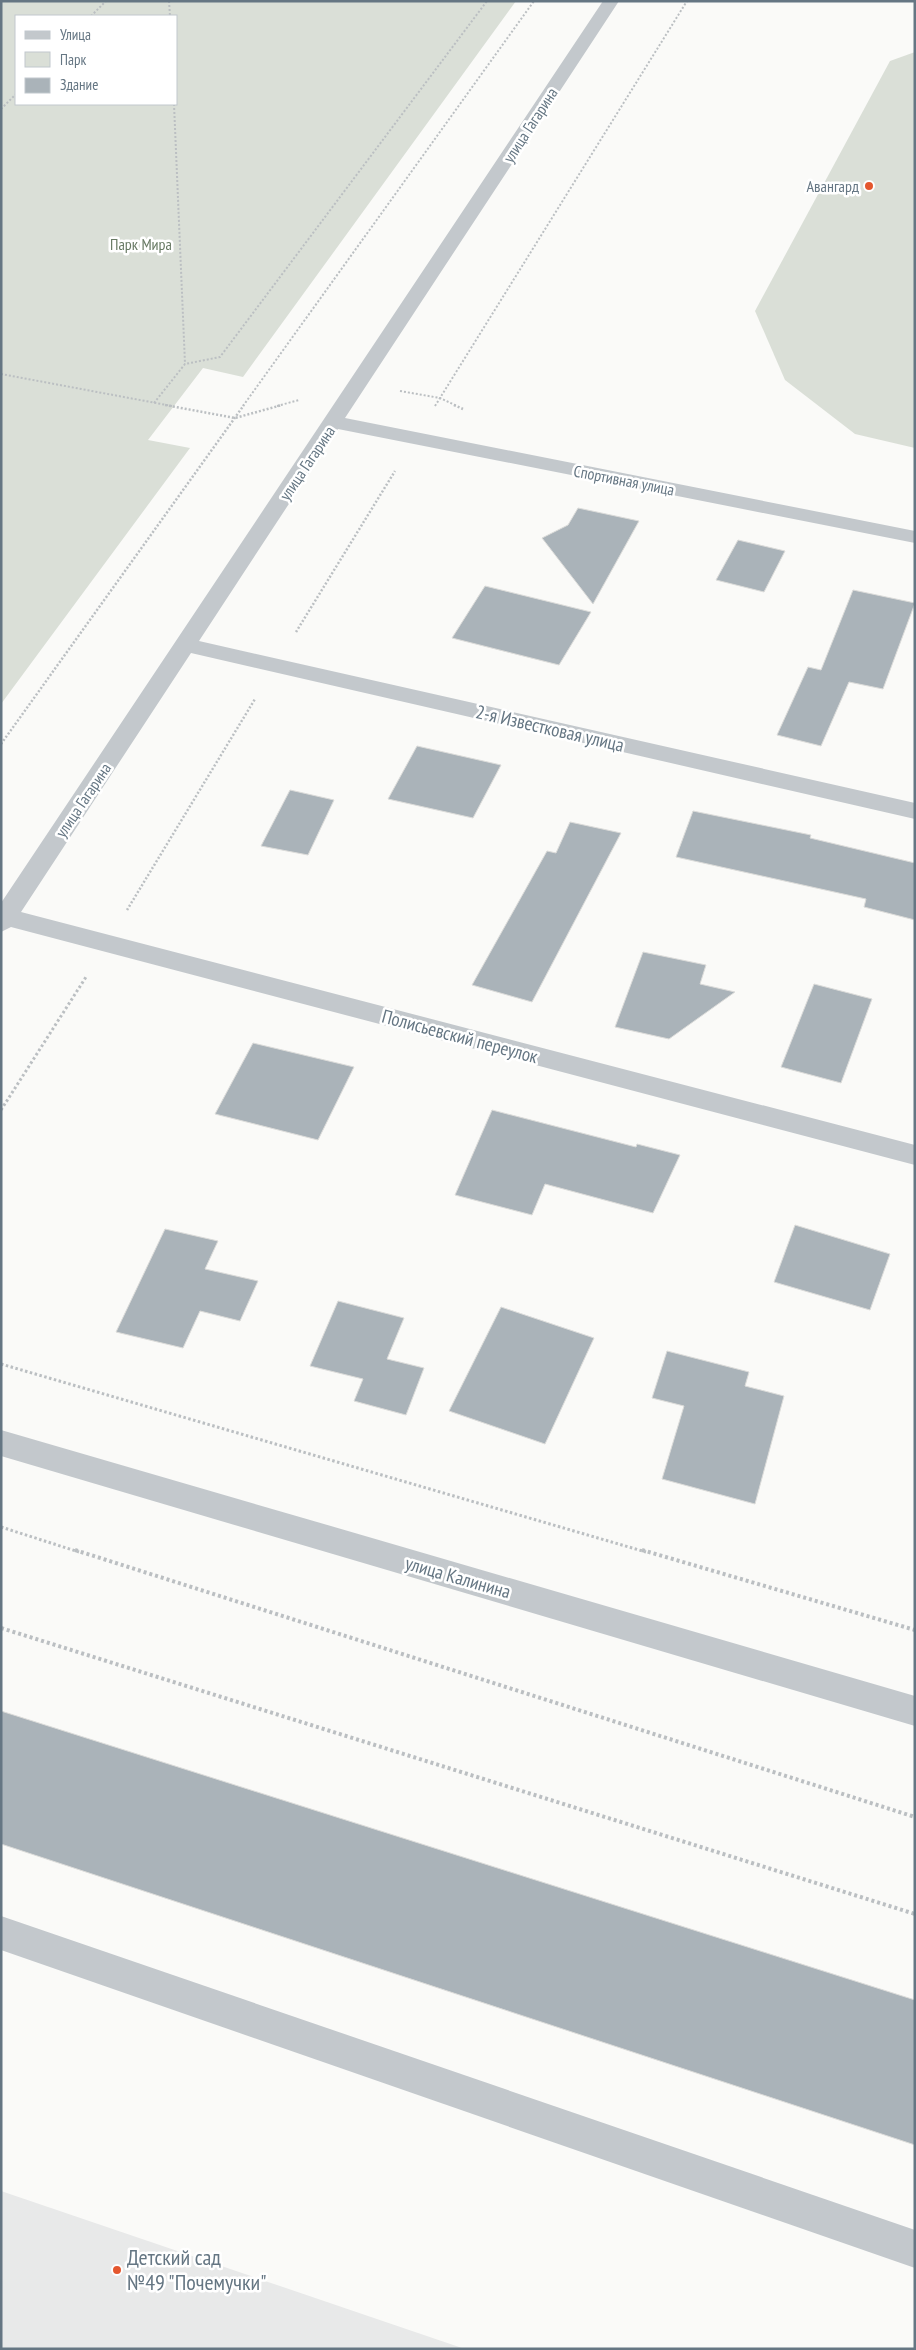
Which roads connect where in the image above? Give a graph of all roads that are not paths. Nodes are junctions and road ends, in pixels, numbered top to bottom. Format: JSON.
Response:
{"nodes":[{"id":1,"x":611,"y":1,"type":"edge"},
{"id":2,"x":334,"y":422,"type":"junction"},
{"id":3,"x":915,"y":538,"type":"edge"},
{"id":4,"x":185,"y":645,"type":"junction"},
{"id":5,"x":915,"y":811,"type":"edge"},
{"id":6,"x":3,"y":920,"type":"edge"},
{"id":7,"x":915,"y":1155,"type":"edge"},
{"id":8,"x":1,"y":1443,"type":"edge"},
{"id":9,"x":915,"y":1711,"type":"edge"},
{"id":10,"x":1,"y":1934,"type":"edge"},
{"id":11,"x":915,"y":2249,"type":"edge"}],
"edges":[{"from":1,"to":2,"type":"street","name":"улица Гагарина"},
{"from":2,"to":3,"type":"street","name":"Спортивная улица"},
{"from":2,"to":4,"type":"street","name":"улица Гагарина"},
{"from":4,"to":5,"type":"street","name":"2-я Известковая улица"},
{"from":4,"to":6,"type":"street","name":"улица Гагарина"},
{"from":6,"to":7,"type":"street","name":"Полисьевский переулок"},
{"from":8,"to":9,"type":"street","name":"улица Калинина"},
{"from":10,"to":11,"type":"street"}]}
